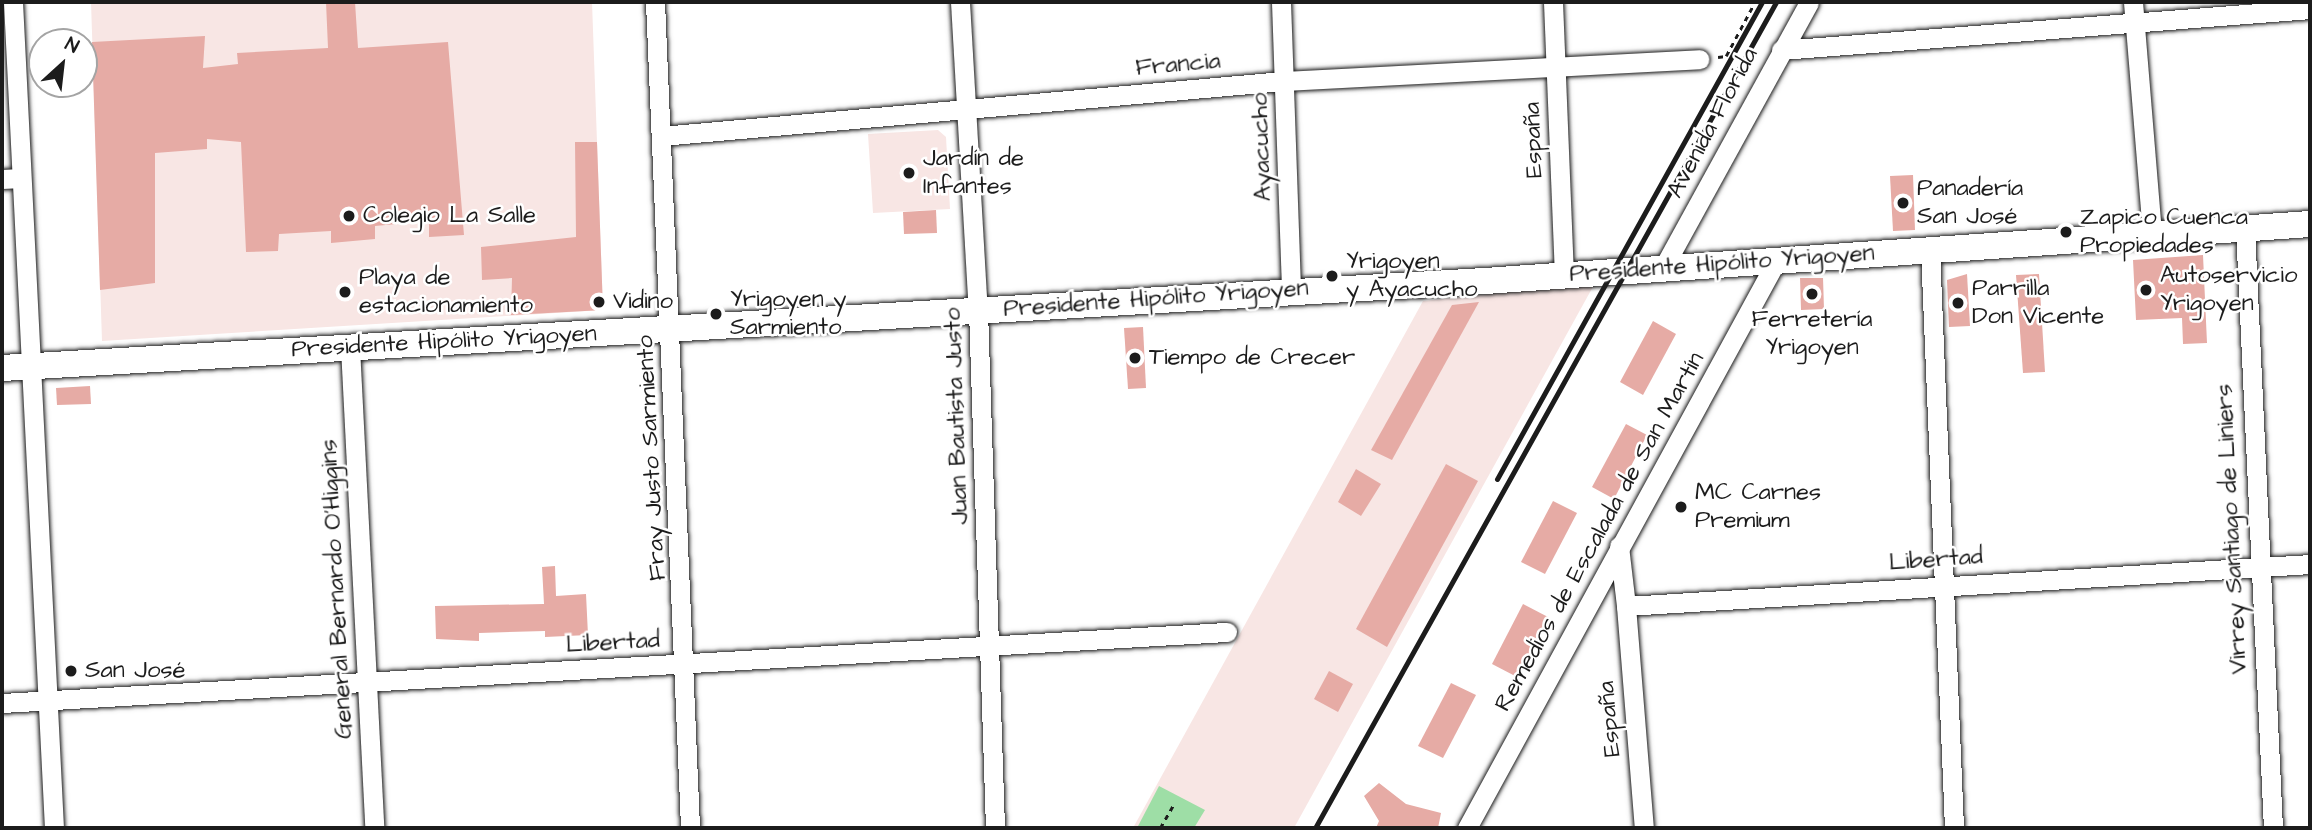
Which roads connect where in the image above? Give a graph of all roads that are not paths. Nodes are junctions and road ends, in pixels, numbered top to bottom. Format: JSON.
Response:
{"nodes":[{"id":1,"x":13,"y":2,"type":"edge"},
{"id":2,"x":655,"y":2,"type":"edge"},
{"id":3,"x":960,"y":2,"type":"edge"},
{"id":4,"x":1281,"y":2,"type":"edge"},
{"id":5,"x":1553,"y":2,"type":"edge"},
{"id":6,"x":1809,"y":2,"type":"edge"},
{"id":7,"x":2310,"y":9,"type":"edge"},
{"id":8,"x":2134,"y":12,"type":"edge"},
{"id":9,"x":1781,"y":50,"type":"junction"},
{"id":10,"x":1699,"y":59,"type":"road end"},
{"id":11,"x":1556,"y":68,"type":"junction"},
{"id":12,"x":1284,"y":81,"type":"junction"},
{"id":13,"x":966,"y":107,"type":"junction"},
{"id":14,"x":661,"y":136,"type":"junction"},
{"id":15,"x":11,"y":179,"type":"edge"},
{"id":16,"x":2310,"y":224,"type":"edge"},
{"id":17,"x":2245,"y":228,"type":"junction"},
{"id":18,"x":2152,"y":235,"type":"junction"},
{"id":19,"x":1930,"y":250,"type":"junction"},
{"id":20,"x":1777,"y":260,"type":"junction"},
{"id":21,"x":1663,"y":268,"type":"junction"},
{"id":22,"x":1564,"y":276,"type":"junction"},
{"id":23,"x":1291,"y":291,"type":"junction"},
{"id":24,"x":978,"y":310,"type":"junction"},
{"id":25,"x":670,"y":328,"type":"junction"},
{"id":26,"x":350,"y":347,"type":"junction"},
{"id":27,"x":32,"y":367,"type":"junction"},
{"id":28,"x":2,"y":368,"type":"edge"},
{"id":29,"x":1619,"y":546,"type":"junction"},
{"id":30,"x":2310,"y":564,"type":"edge"},
{"id":31,"x":2256,"y":567,"type":"junction"},
{"id":32,"x":1944,"y":584,"type":"junction"},
{"id":33,"x":1626,"y":606,"type":"junction"},
{"id":34,"x":1227,"y":632,"type":"dead end"},
{"id":35,"x":988,"y":645,"type":"junction"},
{"id":36,"x":686,"y":663,"type":"junction"},
{"id":37,"x":367,"y":682,"type":"junction"},
{"id":38,"x":47,"y":700,"type":"junction"},
{"id":39,"x":2,"y":702,"type":"edge"},
{"id":40,"x":54,"y":828,"type":"edge"},
{"id":41,"x":374,"y":828,"type":"edge"},
{"id":42,"x":690,"y":828,"type":"edge"},
{"id":43,"x":995,"y":828,"type":"edge"},
{"id":44,"x":1467,"y":828,"type":"edge"},
{"id":45,"x":1644,"y":828,"type":"edge"},
{"id":46,"x":1954,"y":828,"type":"edge"},
{"id":47,"x":2273,"y":828,"type":"edge"}],
"edges":[{"from":1,"to":15,"type":"street"},
{"from":2,"to":14,"type":"street","name":"Fray Justo Sarmiento"},
{"from":3,"to":13,"type":"street","name":"Juan Bautista Justo"},
{"from":4,"to":12,"type":"street","name":"Ayacucho"},
{"from":5,"to":11,"type":"street","name":"España"},
{"from":6,"to":9,"type":"street","name":"Avenida Florida"},
{"from":7,"to":8,"type":"street"},
{"from":8,"to":9,"type":"street"},
{"from":8,"to":18,"type":"street"},
{"from":9,"to":21,"type":"street","name":"Avenida Florida"},
{"from":10,"to":11,"type":"street","name":"Francia"},
{"from":11,"to":12,"type":"street","name":"Francia"},
{"from":11,"to":22,"type":"street","name":"España"},
{"from":12,"to":13,"type":"street","name":"Francia"},
{"from":12,"to":23,"type":"street","name":"Ayacucho"},
{"from":13,"to":14,"type":"street","name":"Francia"},
{"from":13,"to":24,"type":"street","name":"Juan Bautista Justo"},
{"from":14,"to":25,"type":"street","name":"Fray Justo Sarmiento"},
{"from":15,"to":27,"type":"street"},
{"from":16,"to":17,"type":"street","name":"Presidente Hipólito Yrigoyen"},
{"from":17,"to":18,"type":"street","name":"Presidente Hipólito Yrigoyen"},
{"from":17,"to":31,"type":"street","name":"Virrey Santiago de Liniers"},
{"from":18,"to":19,"type":"street","name":"Presidente Hipólito Yrigoyen"},
{"from":19,"to":20,"type":"street","name":"Presidente Hipólito Yrigoyen"},
{"from":19,"to":32,"type":"street"},
{"from":20,"to":21,"type":"street","name":"Presidente Hipólito Yrigoyen"},
{"from":20,"to":29,"type":"street","name":"Remedios de Escalada de San Martín"},
{"from":21,"to":22,"type":"street","name":"Presidente Hipólito Yrigoyen"},
{"from":22,"to":23,"type":"street","name":"Presidente Hipólito Yrigoyen"},
{"from":23,"to":24,"type":"street","name":"Presidente Hipólito Yrigoyen"},
{"from":24,"to":25,"type":"street","name":"Presidente Hipólito Yrigoyen"},
{"from":24,"to":35,"type":"street","name":"Juan Bautista Justo"},
{"from":25,"to":26,"type":"street","name":"Presidente Hipólito Yrigoyen"},
{"from":25,"to":36,"type":"street","name":"Fray Justo Sarmiento"},
{"from":26,"to":27,"type":"street","name":"Presidente Hipólito Yrigoyen"},
{"from":26,"to":37,"type":"street","name":"General Bernardo O'Higgins"},
{"from":27,"to":28,"type":"street","name":"Presidente Hipólito Yrigoyen"},
{"from":27,"to":38,"type":"street"},
{"from":29,"to":33,"type":"street"},
{"from":29,"to":44,"type":"street","name":"Remedios de Escalada de San Martín"},
{"from":30,"to":31,"type":"street","name":"Libertad"},
{"from":31,"to":32,"type":"street","name":"Libertad"},
{"from":31,"to":47,"type":"street","name":"Virrey Santiago de Liniers"},
{"from":32,"to":33,"type":"street","name":"Libertad"},
{"from":32,"to":46,"type":"street"},
{"from":33,"to":45,"type":"street","name":"España"},
{"from":34,"to":35,"type":"street","name":"Libertad"},
{"from":35,"to":36,"type":"street","name":"Libertad"},
{"from":35,"to":43,"type":"street","name":"Juan Bautista Justo"},
{"from":36,"to":37,"type":"street","name":"Libertad"},
{"from":36,"to":42,"type":"street","name":"Fray Justo Sarmiento"},
{"from":37,"to":38,"type":"street","name":"Libertad"},
{"from":37,"to":41,"type":"street","name":"General Bernardo O'Higgins"},
{"from":38,"to":39,"type":"street","name":"Libertad"},
{"from":38,"to":40,"type":"street"}]}
